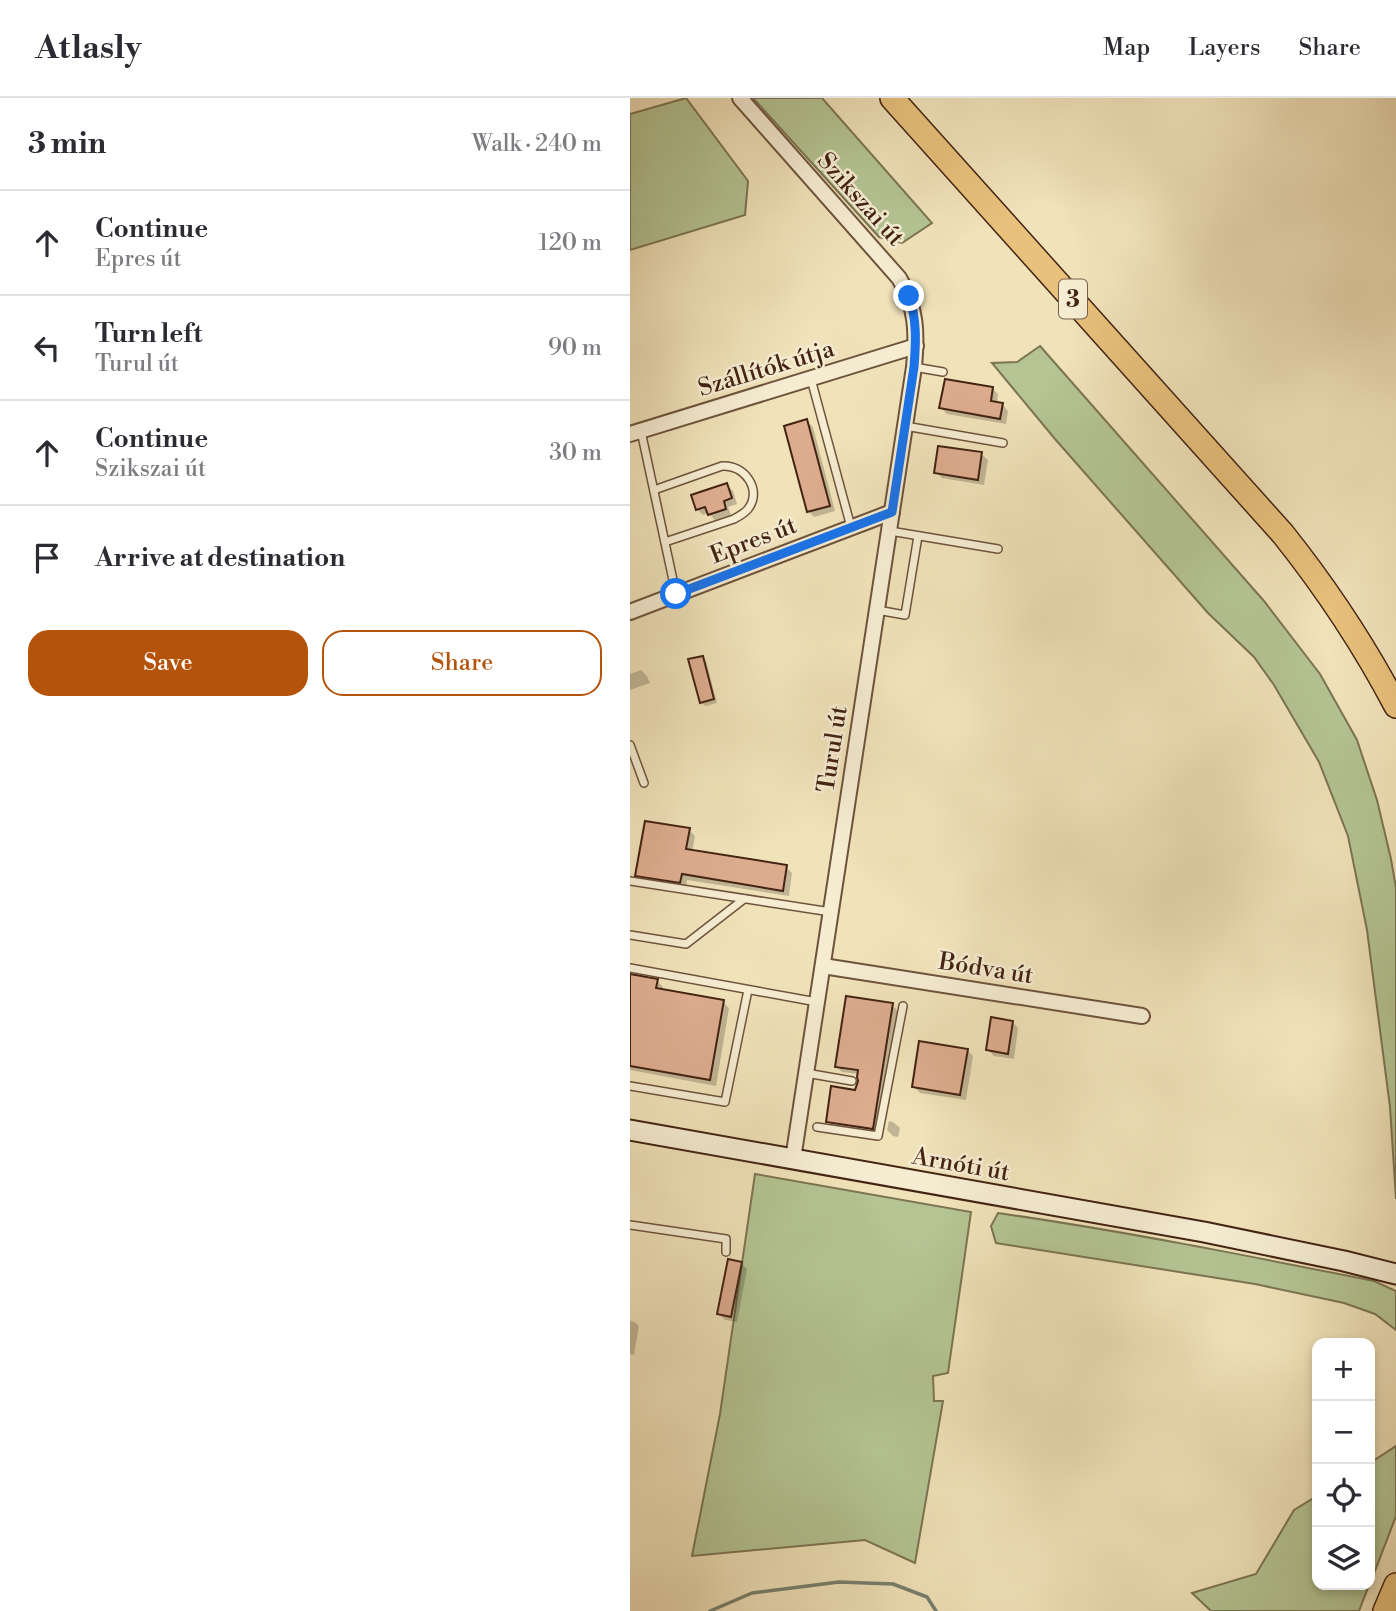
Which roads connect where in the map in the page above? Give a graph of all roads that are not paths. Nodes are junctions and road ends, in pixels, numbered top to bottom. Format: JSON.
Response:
{"nodes":[{"id":1,"x":740,"y":98,"type":"edge"},
{"id":2,"x":892,"y":98,"type":"edge"},
{"id":3,"x":916,"y":346,"type":"junction"},
{"id":4,"x":914,"y":367,"type":"junction"},
{"id":5,"x":943,"y":372,"type":"dead end"},
{"id":6,"x":811,"y":379,"type":"junction"},
{"id":7,"x":905,"y":426,"type":"junction"},
{"id":8,"x":635,"y":432,"type":"edge"},
{"id":9,"x":1003,"y":443,"type":"dead end"},
{"id":10,"x":654,"y":489,"type":"junction"},
{"id":11,"x":892,"y":512,"type":"junction"},
{"id":12,"x":851,"y":527,"type":"junction"},
{"id":13,"x":889,"y":530,"type":"junction"},
{"id":14,"x":918,"y":536,"type":"junction"},
{"id":15,"x":665,"y":542,"type":"junction"},
{"id":16,"x":998,"y":549,"type":"dead end"},
{"id":17,"x":676,"y":594,"type":"junction"},
{"id":18,"x":877,"y":610,"type":"junction"},
{"id":19,"x":630,"y":612,"type":"edge"},
{"id":20,"x":1396,"y":706,"type":"edge"},
{"id":21,"x":630,"y":745,"type":"edge"},
{"id":22,"x":644,"y":783,"type":"dead end"},
{"id":23,"x":630,"y":881,"type":"edge"},
{"id":24,"x":744,"y":899,"type":"junction"},
{"id":25,"x":831,"y":912,"type":"junction"},
{"id":26,"x":630,"y":935,"type":"edge"},
{"id":27,"x":823,"y":966,"type":"junction"},
{"id":28,"x":630,"y":968,"type":"edge"},
{"id":29,"x":748,"y":990,"type":"junction"},
{"id":30,"x":817,"y":1002,"type":"junction"},
{"id":31,"x":903,"y":1006,"type":"dead end"},
{"id":32,"x":1142,"y":1016,"type":"dead end"},
{"id":33,"x":806,"y":1073,"type":"junction"},
{"id":34,"x":852,"y":1081,"type":"dead end"},
{"id":35,"x":630,"y":1086,"type":"edge"},
{"id":36,"x":817,"y":1127,"type":"dead end"},
{"id":37,"x":630,"y":1130,"type":"edge"},
{"id":38,"x":793,"y":1159,"type":"junction"},
{"id":39,"x":630,"y":1225,"type":"edge"},
{"id":40,"x":1283,"y":1248,"type":"junction"},
{"id":41,"x":726,"y":1252,"type":"dead end"},
{"id":42,"x":1396,"y":1259,"type":"edge"},
{"id":43,"x":1396,"y":1274,"type":"edge"},
{"id":44,"x":1396,"y":1585,"type":"edge"},
{"id":45,"x":1385,"y":1611,"type":"edge"}],
"edges":[{"from":1,"to":3,"type":"street","name":"Szikszai út"},
{"from":2,"to":20,"type":"main road","number":"3"},
{"from":3,"to":4,"type":"street","name":"Turul út"},
{"from":3,"to":6,"type":"street","name":"Szállítók útja"},
{"from":4,"to":5,"type":"lane"},
{"from":4,"to":7,"type":"street","name":"Turul út"},
{"from":6,"to":8,"type":"street","name":"Szállítók útja"},
{"from":6,"to":12,"type":"lane"},
{"from":7,"to":9,"type":"lane"},
{"from":7,"to":11,"type":"street","name":"Turul út"},
{"from":8,"to":10,"type":"lane"},
{"from":10,"to":15,"type":"lane"},
{"from":10,"to":15,"type":"lane"},
{"from":11,"to":12,"type":"street","name":"Epres út"},
{"from":11,"to":13,"type":"street","name":"Turul út"},
{"from":12,"to":17,"type":"street","name":"Epres út"},
{"from":13,"to":14,"type":"lane"},
{"from":13,"to":18,"type":"street","name":"Turul út"},
{"from":14,"to":16,"type":"lane"},
{"from":14,"to":18,"type":"lane"},
{"from":15,"to":17,"type":"lane"},
{"from":17,"to":19,"type":"street","name":"Epres út"},
{"from":18,"to":25,"type":"street","name":"Turul út"},
{"from":21,"to":22,"type":"lane"},
{"from":23,"to":24,"type":"lane"},
{"from":24,"to":25,"type":"lane"},
{"from":24,"to":26,"type":"lane"},
{"from":25,"to":27,"type":"street","name":"Turul út"},
{"from":27,"to":30,"type":"street","name":"Turul út"},
{"from":27,"to":32,"type":"street","name":"Bódva út"},
{"from":28,"to":29,"type":"lane"},
{"from":29,"to":30,"type":"lane"},
{"from":29,"to":35,"type":"lane"},
{"from":30,"to":33,"type":"street","name":"Turul út"},
{"from":31,"to":36,"type":"lane"},
{"from":33,"to":34,"type":"lane"},
{"from":33,"to":38,"type":"street","name":"Turul út"},
{"from":37,"to":38,"type":"main road","name":"Arnóti út"},
{"from":38,"to":40,"type":"main road","name":"Arnóti út"},
{"from":39,"to":41,"type":"lane"},
{"from":40,"to":42,"type":"main road"},
{"from":40,"to":43,"type":"main road"},
{"from":44,"to":45,"type":"main road"}]}
